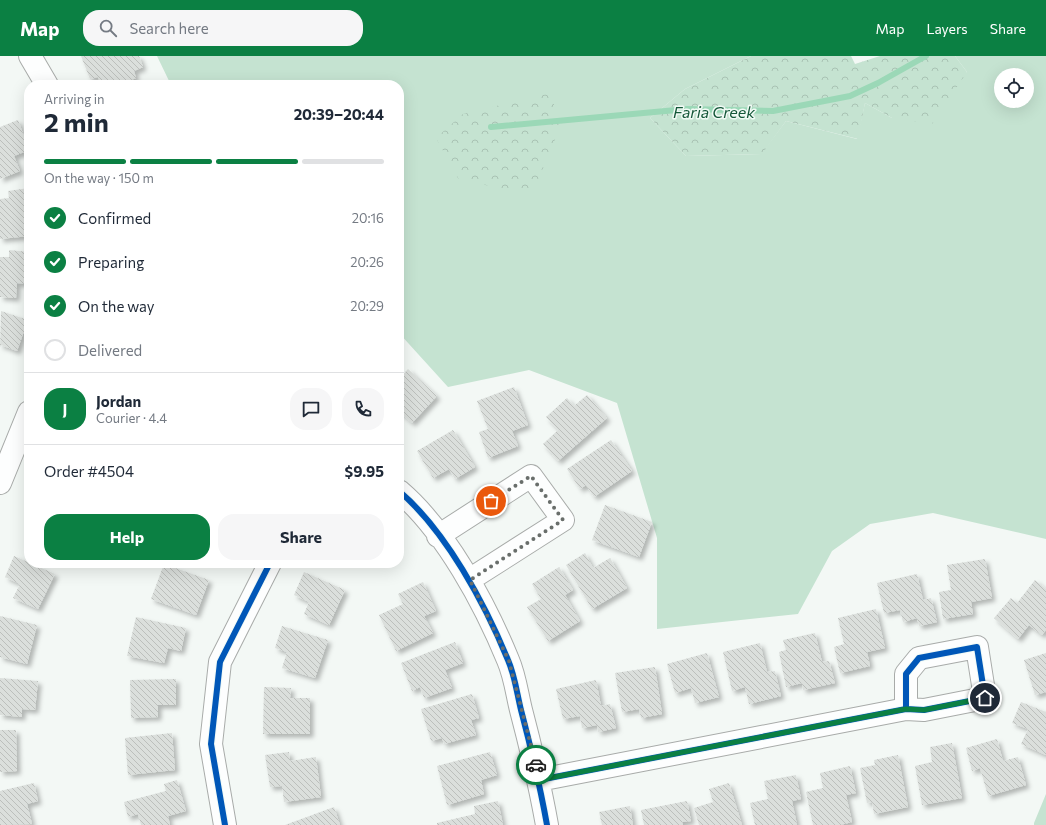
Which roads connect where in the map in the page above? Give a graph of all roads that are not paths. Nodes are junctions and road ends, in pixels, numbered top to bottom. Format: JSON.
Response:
{"nodes":[{"id":1,"x":30,"y":56,"type":"edge"},
{"id":2,"x":44,"y":80,"type":"edge"},
{"id":3,"x":24,"y":423,"type":"edge"},
{"id":4,"x":2,"y":473,"type":"edge"},
{"id":5,"x":404,"y":496,"type":"edge"},
{"id":6,"x":438,"y":536,"type":"junction"},
{"id":7,"x":267,"y":568,"type":"edge"},
{"id":8,"x":470,"y":580,"type":"junction"},
{"id":9,"x":906,"y":709,"type":"dead end"},
{"id":10,"x":539,"y":780,"type":"junction"},
{"id":11,"x":226,"y":825,"type":"edge"},
{"id":12,"x":547,"y":825,"type":"edge"}],
"edges":[{"from":1,"to":2,"type":"street"},
{"from":3,"to":4,"type":"street"},
{"from":5,"to":6,"type":"street"},
{"from":6,"to":8,"type":"street"},
{"from":6,"to":8,"type":"street"},
{"from":7,"to":11,"type":"street"},
{"from":8,"to":10,"type":"street"},
{"from":9,"to":10,"type":"street"},
{"from":10,"to":12,"type":"street"}]}
